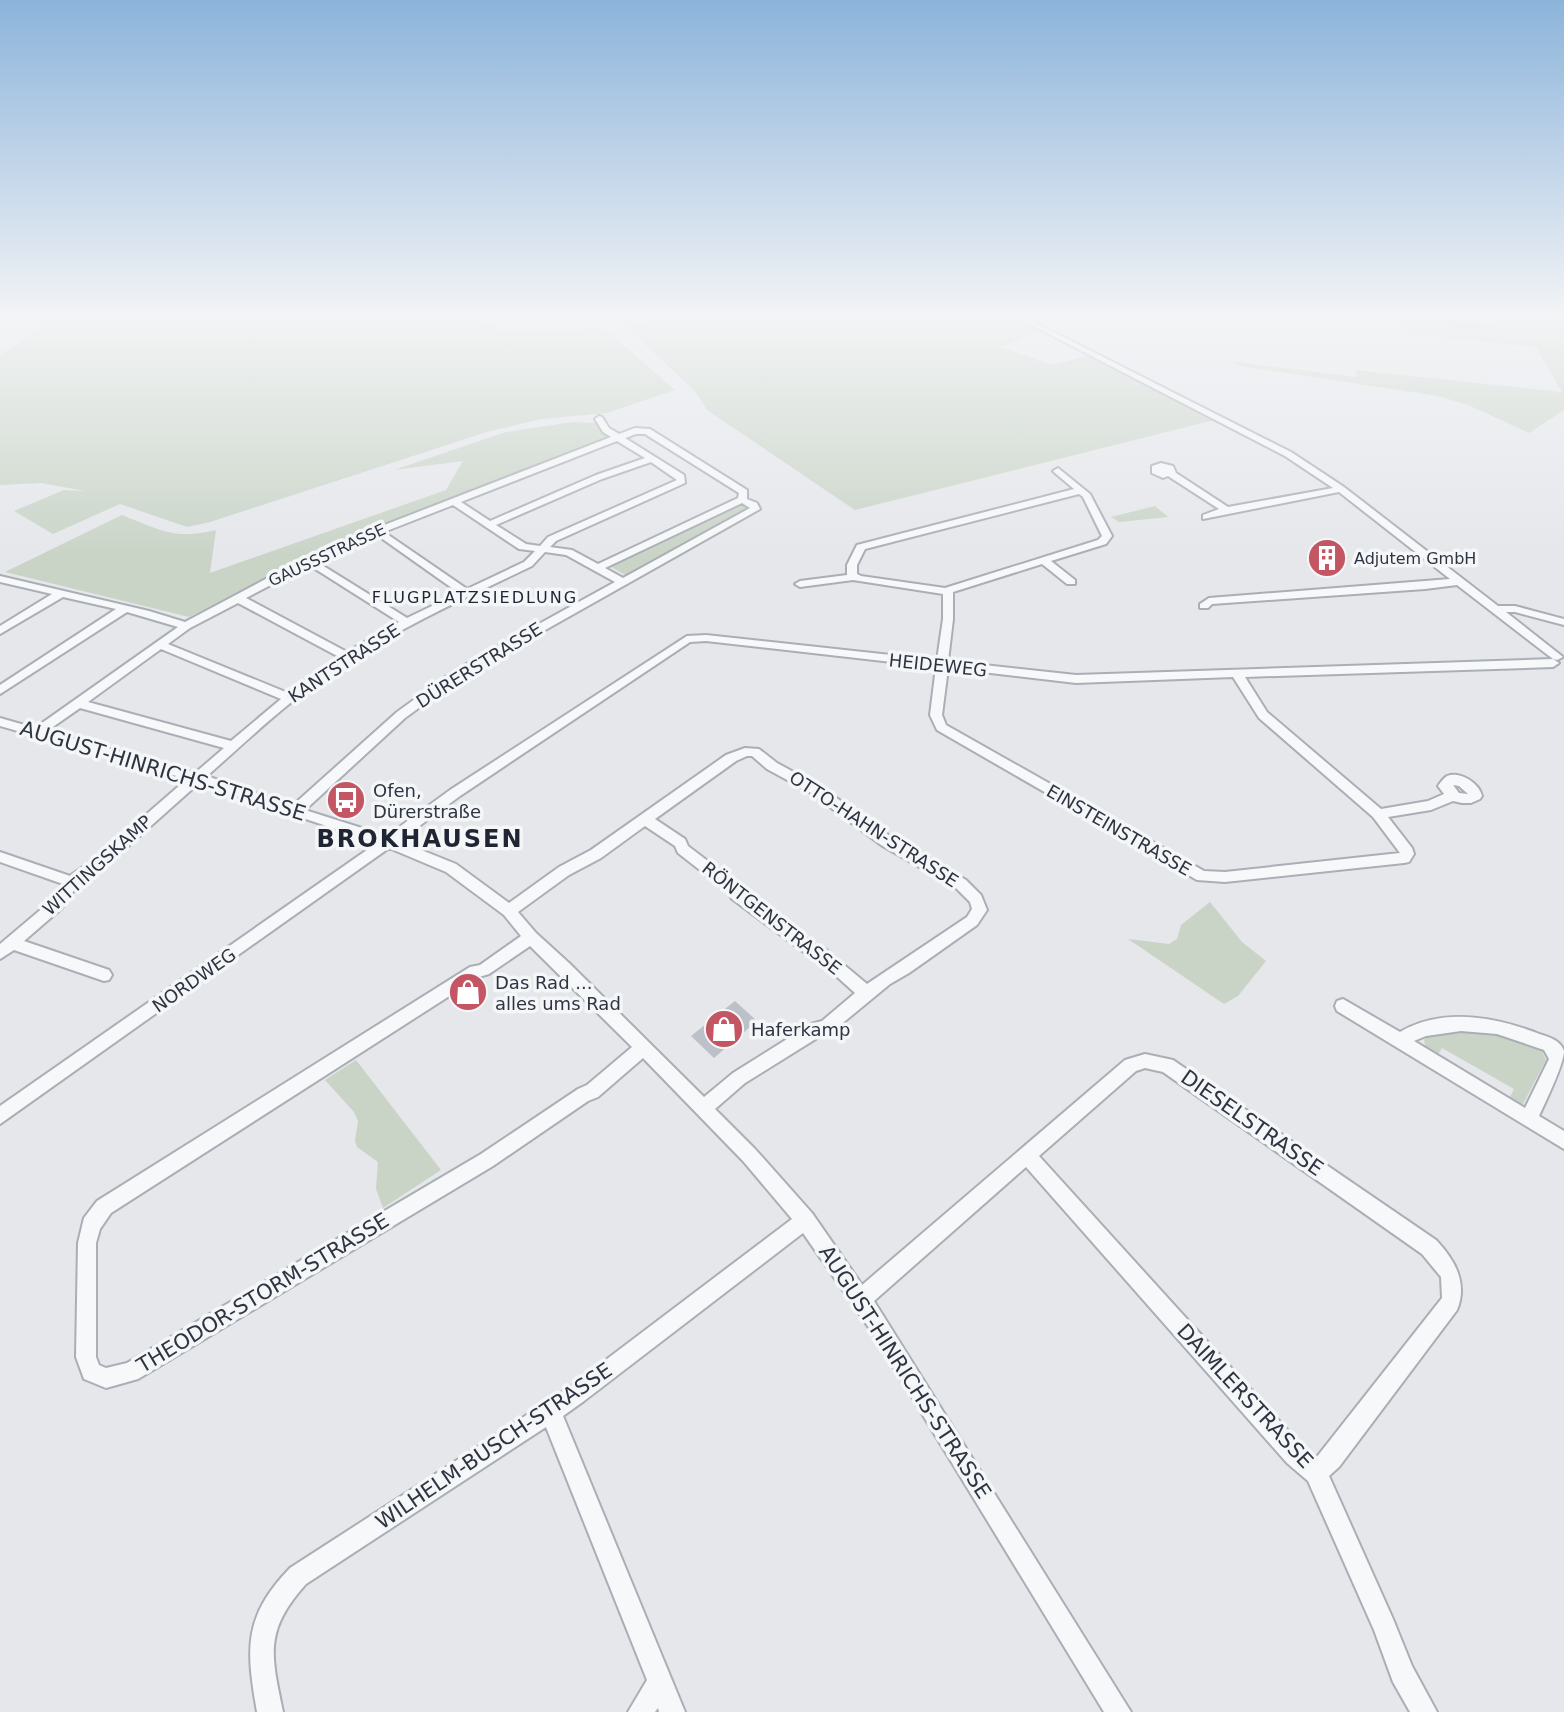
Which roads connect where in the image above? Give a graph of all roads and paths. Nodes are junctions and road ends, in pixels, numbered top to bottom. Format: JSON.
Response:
{"nodes":[{"id":1,"x":1176,"y":397,"type":"edge"},
{"id":2,"x":599,"y":419,"type":"dead end"},
{"id":3,"x":618,"y":437,"type":"junction"},
{"id":4,"x":651,"y":459,"type":"junction"},
{"id":5,"x":1058,"y":471,"type":"dead end"},
{"id":6,"x":1171,"y":474,"type":"dead end"},
{"id":7,"x":1341,"y":489,"type":"junction"},
{"id":8,"x":1079,"y":491,"type":"junction"},
{"id":9,"x":742,"y":500,"type":"junction"},
{"id":10,"x":453,"y":501,"type":"junction"},
{"id":11,"x":1227,"y":510,"type":"junction"},
{"id":12,"x":1206,"y":517,"type":"dead end"},
{"id":13,"x":488,"y":525,"type":"junction"},
{"id":14,"x":377,"y":531,"type":"junction"},
{"id":15,"x":543,"y":550,"type":"junction"},
{"id":16,"x":1042,"y":559,"type":"junction"},
{"id":17,"x":309,"y":561,"type":"junction"},
{"id":18,"x":598,"y":568,"type":"junction"},
{"id":19,"x":853,"y":577,"type":"junction"},
{"id":20,"x":0,"y":579,"type":"edge"},
{"id":21,"x":1460,"y":580,"type":"junction"},
{"id":22,"x":622,"y":582,"type":"junction"},
{"id":23,"x":1071,"y":583,"type":"dead end"},
{"id":24,"x":800,"y":584,"type":"dead end"},
{"id":25,"x":947,"y":591,"type":"junction"},
{"id":26,"x":62,"y":593,"type":"junction"},
{"id":27,"x":466,"y":593,"type":"junction"},
{"id":28,"x":237,"y":598,"type":"junction"},
{"id":29,"x":1204,"y":606,"type":"dead end"},
{"id":30,"x":1498,"y":608,"type":"junction"},
{"id":31,"x":124,"y":609,"type":"junction"},
{"id":32,"x":406,"y":622,"type":"junction"},
{"id":33,"x":1564,"y":622,"type":"edge"},
{"id":34,"x":186,"y":626,"type":"junction"},
{"id":35,"x":0,"y":631,"type":"edge"},
{"id":36,"x":158,"y":645,"type":"junction"},
{"id":37,"x":346,"y":657,"type":"junction"},
{"id":38,"x":1559,"y":661,"type":"edge"},
{"id":39,"x":942,"y":665,"type":"junction"},
{"id":40,"x":1237,"y":674,"type":"junction"},
{"id":41,"x":0,"y":690,"type":"edge"},
{"id":42,"x":289,"y":698,"type":"junction"},
{"id":43,"x":76,"y":703,"type":"junction"},
{"id":44,"x":0,"y":722,"type":"edge"},
{"id":45,"x":38,"y":732,"type":"junction"},
{"id":46,"x":233,"y":746,"type":"junction"},
{"id":47,"x":195,"y":776,"type":"junction"},
{"id":48,"x":1453,"y":795,"type":"dead end"},
{"id":49,"x":295,"y":811,"type":"junction"},
{"id":50,"x":1378,"y":814,"type":"junction"},
{"id":51,"x":645,"y":819,"type":"junction"},
{"id":52,"x":387,"y":842,"type":"junction"},
{"id":53,"x":0,"y":857,"type":"edge"},
{"id":54,"x":72,"y":882,"type":"junction"},
{"id":55,"x":509,"y":911,"type":"junction"},
{"id":56,"x":531,"y":937,"type":"junction"},
{"id":57,"x":6,"y":948,"type":"edge"},
{"id":58,"x":104,"y":975,"type":"dead end"},
{"id":59,"x":867,"y":993,"type":"junction"},
{"id":60,"x":1343,"y":1006,"type":"dead end"},
{"id":61,"x":1401,"y":1041,"type":"junction"},
{"id":62,"x":643,"y":1048,"type":"junction"},
{"id":63,"x":703,"y":1109,"type":"junction"},
{"id":64,"x":2,"y":1111,"type":"edge"},
{"id":65,"x":1529,"y":1119,"type":"junction"},
{"id":66,"x":1564,"y":1141,"type":"edge"},
{"id":67,"x":1027,"y":1155,"type":"junction"},
{"id":68,"x":805,"y":1220,"type":"junction"},
{"id":69,"x":861,"y":1299,"type":"junction"},
{"id":70,"x":551,"y":1413,"type":"junction"},
{"id":71,"x":1316,"y":1473,"type":"junction"},
{"id":72,"x":660,"y":1681,"type":"junction"},
{"id":73,"x":270,"y":1712,"type":"edge"},
{"id":74,"x":641,"y":1712,"type":"edge"},
{"id":75,"x":672,"y":1712,"type":"edge"},
{"id":76,"x":1118,"y":1712,"type":"edge"},
{"id":77,"x":1424,"y":1712,"type":"edge"}],
"edges":[{"from":1,"to":7,"type":"street"},
{"from":2,"to":3,"type":"street"},
{"from":3,"to":4,"type":"street"},
{"from":3,"to":9,"type":"street","name":"GAUSSSTRASSE"},
{"from":3,"to":10,"type":"street","name":"GAUSSSTRASSE"},
{"from":4,"to":13,"type":"street"},
{"from":4,"to":15,"type":"street","name":"KANTSTRASSE"},
{"from":5,"to":8,"type":"street"},
{"from":6,"to":11,"type":"street"},
{"from":7,"to":11,"type":"street"},
{"from":7,"to":21,"type":"street"},
{"from":8,"to":16,"type":"street"},
{"from":8,"to":19,"type":"street"},
{"from":9,"to":18,"type":"street"},
{"from":9,"to":22,"type":"street","name":"DÜRERSTRASSE"},
{"from":10,"to":13,"type":"street"},
{"from":10,"to":14,"type":"street","name":"GAUSSSTRASSE"},
{"from":11,"to":12,"type":"street"},
{"from":13,"to":15,"type":"street"},
{"from":14,"to":17,"type":"street","name":"GAUSSSTRASSE"},
{"from":14,"to":27,"type":"street"},
{"from":15,"to":18,"type":"street"},
{"from":15,"to":27,"type":"street","name":"KANTSTRASSE"},
{"from":16,"to":23,"type":"street"},
{"from":16,"to":25,"type":"street"},
{"from":17,"to":28,"type":"street","name":"GAUSSSTRASSE"},
{"from":17,"to":32,"type":"street"},
{"from":18,"to":22,"type":"street"},
{"from":19,"to":24,"type":"street"},
{"from":19,"to":25,"type":"street"},
{"from":20,"to":26,"type":"street"},
{"from":21,"to":29,"type":"street"},
{"from":21,"to":30,"type":"street"},
{"from":22,"to":49,"type":"street","name":"DÜRERSTRASSE"},
{"from":25,"to":39,"type":"street"},
{"from":26,"to":31,"type":"street"},
{"from":26,"to":35,"type":"street"},
{"from":27,"to":32,"type":"street","name":"KANTSTRASSE"},
{"from":28,"to":34,"type":"street","name":"GAUSSSTRASSE"},
{"from":28,"to":37,"type":"street"},
{"from":30,"to":33,"type":"street"},
{"from":30,"to":38,"type":"street"},
{"from":31,"to":34,"type":"street"},
{"from":31,"to":41,"type":"street"},
{"from":32,"to":37,"type":"street","name":"KANTSTRASSE"},
{"from":34,"to":36,"type":"street","name":"GAUSSSTRASSE"},
{"from":36,"to":42,"type":"street"},
{"from":36,"to":43,"type":"street","name":"GAUSSSTRASSE"},
{"from":37,"to":42,"type":"street","name":"KANTSTRASSE"},
{"from":38,"to":40,"type":"street","name":"HEIDEWEG"},
{"from":39,"to":40,"type":"street","name":"HEIDEWEG"},
{"from":39,"to":50,"type":"street","name":"EINSTEINSTRASSE"},
{"from":39,"to":52,"type":"street","name":"HEIDEWEG"},
{"from":40,"to":50,"type":"street","name":"EINSTEINSTRASSE"},
{"from":42,"to":46,"type":"street","name":"KANTSTRASSE"},
{"from":43,"to":45,"type":"street","name":"GAUSSSTRASSE"},
{"from":43,"to":46,"type":"street"},
{"from":44,"to":45,"type":"street","name":"AUGUST-HINRICHS-STRASSE"},
{"from":45,"to":47,"type":"street","name":"AUGUST-HINRICHS-STRASSE"},
{"from":46,"to":47,"type":"street","name":"KANTSTRASSE"},
{"from":47,"to":49,"type":"street","name":"AUGUST-HINRICHS-STRASSE"},
{"from":47,"to":54,"type":"street","name":"WITTINGSKAMP"},
{"from":48,"to":50,"type":"street"},
{"from":49,"to":52,"type":"street","name":"AUGUST-HINRICHS-STRASSE"},
{"from":51,"to":55,"type":"street","name":"OTTO-HAHN-STRASSE"},
{"from":51,"to":59,"type":"street","name":"RÖNTGENSTRASSE"},
{"from":51,"to":59,"type":"street","name":"OTTO-HAHN-STRASSE"},
{"from":52,"to":55,"type":"street","name":"AUGUST-HINRICHS-STRASSE"},
{"from":52,"to":64,"type":"street","name":"NORDWEG"},
{"from":53,"to":54,"type":"street"},
{"from":54,"to":57,"type":"street","name":"WITTINGSKAMP"},
{"from":55,"to":56,"type":"street","name":"AUGUST-HINRICHS-STRASSE"},
{"from":56,"to":62,"type":"street","name":"AUGUST-HINRICHS-STRASSE"},
{"from":56,"to":62,"type":"street","name":"THEODOR-STORM-STRASSE"},
{"from":57,"to":58,"type":"street"},
{"from":59,"to":63,"type":"street","name":"OTTO-HAHN-STRASSE"},
{"from":60,"to":61,"type":"street"},
{"from":61,"to":65,"type":"street"},
{"from":61,"to":65,"type":"street"},
{"from":62,"to":63,"type":"street","name":"AUGUST-HINRICHS-STRASSE"},
{"from":63,"to":68,"type":"street","name":"AUGUST-HINRICHS-STRASSE"},
{"from":65,"to":66,"type":"street"},
{"from":67,"to":69,"type":"street","name":"DIESELSTRASSE"},
{"from":67,"to":71,"type":"street","name":"DAIMLERSTRASSE"},
{"from":67,"to":71,"type":"street","name":"DIESELSTRASSE"},
{"from":68,"to":69,"type":"street","name":"AUGUST-HINRICHS-STRASSE"},
{"from":68,"to":70,"type":"street","name":"WILHELM-BUSCH-STRASSE"},
{"from":69,"to":76,"type":"street","name":"AUGUST-HINRICHS-STRASSE"},
{"from":70,"to":72,"type":"street"},
{"from":70,"to":73,"type":"street","name":"WILHELM-BUSCH-STRASSE"},
{"from":71,"to":77,"type":"street","name":"DAIMLERSTRASSE"},
{"from":72,"to":74,"type":"street"},
{"from":72,"to":75,"type":"street"}]}
